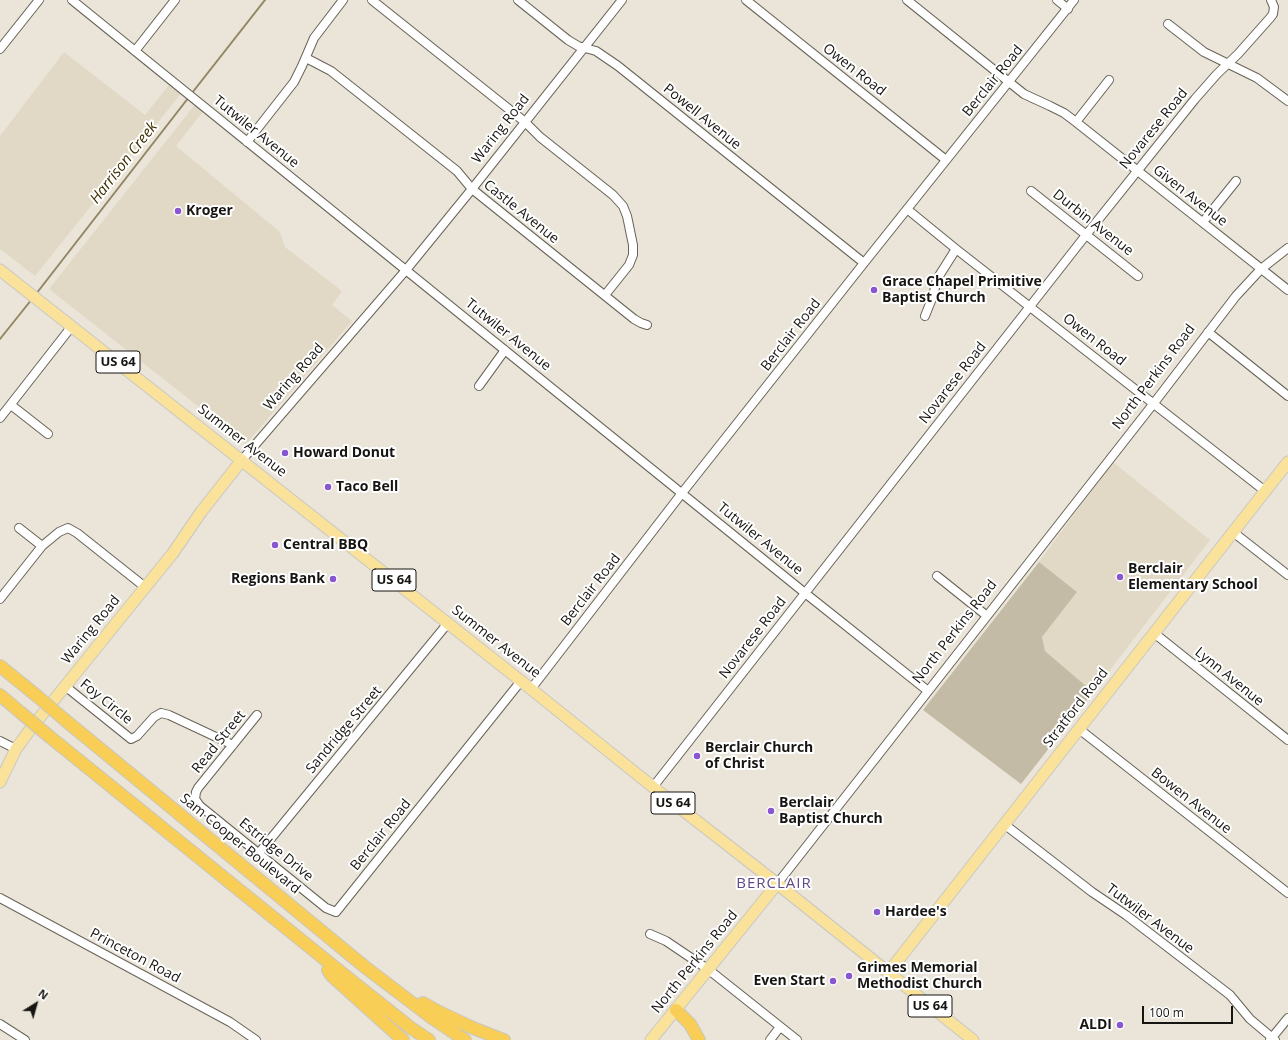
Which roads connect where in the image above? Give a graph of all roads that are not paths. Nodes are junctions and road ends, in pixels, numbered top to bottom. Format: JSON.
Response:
{"nodes":[{"id":1,"x":39,"y":0,"type":"edge"},
{"id":2,"x":72,"y":0,"type":"edge"},
{"id":3,"x":176,"y":0,"type":"edge"},
{"id":4,"x":343,"y":0,"type":"edge"},
{"id":5,"x":372,"y":0,"type":"edge"},
{"id":6,"x":518,"y":0,"type":"edge"},
{"id":7,"x":622,"y":0,"type":"edge"},
{"id":8,"x":746,"y":0,"type":"edge"},
{"id":9,"x":907,"y":0,"type":"edge"},
{"id":10,"x":1057,"y":0,"type":"edge"},
{"id":11,"x":1074,"y":0,"type":"edge"},
{"id":12,"x":1272,"y":0,"type":"edge"},
{"id":13,"x":1068,"y":9,"type":"junction"},
{"id":14,"x":1168,"y":24,"type":"dead end"},
{"id":15,"x":584,"y":48,"type":"junction"},
{"id":16,"x":0,"y":49,"type":"edge"},
{"id":17,"x":135,"y":51,"type":"junction"},
{"id":18,"x":306,"y":58,"type":"junction"},
{"id":19,"x":1228,"y":64,"type":"junction"},
{"id":20,"x":1109,"y":80,"type":"dead end"},
{"id":21,"x":1009,"y":82,"type":"junction"},
{"id":22,"x":1288,"y":101,"type":"edge"},
{"id":23,"x":525,"y":122,"type":"junction"},
{"id":24,"x":1076,"y":122,"type":"junction"},
{"id":25,"x":247,"y":142,"type":"junction"},
{"id":26,"x":946,"y":160,"type":"junction"},
{"id":27,"x":1137,"y":171,"type":"junction"},
{"id":28,"x":1236,"y":181,"type":"dead end"},
{"id":29,"x":472,"y":189,"type":"junction"},
{"id":30,"x":1031,"y":191,"type":"dead end"},
{"id":31,"x":907,"y":209,"type":"junction"},
{"id":32,"x":1203,"y":222,"type":"junction"},
{"id":33,"x":1086,"y":235,"type":"junction"},
{"id":34,"x":1288,"y":248,"type":"edge"},
{"id":35,"x":956,"y":249,"type":"junction"},
{"id":36,"x":864,"y":263,"type":"junction"},
{"id":37,"x":1262,"y":269,"type":"junction"},
{"id":38,"x":0,"y":270,"type":"edge"},
{"id":39,"x":406,"y":270,"type":"junction"},
{"id":40,"x":1138,"y":276,"type":"dead end"},
{"id":41,"x":1288,"y":290,"type":"edge"},
{"id":42,"x":605,"y":295,"type":"junction"},
{"id":43,"x":1030,"y":306,"type":"junction"},
{"id":44,"x":925,"y":316,"type":"dead end"},
{"id":45,"x":648,"y":325,"type":"dead end"},
{"id":46,"x":72,"y":326,"type":"junction"},
{"id":47,"x":1208,"y":332,"type":"junction"},
{"id":48,"x":505,"y":350,"type":"junction"},
{"id":49,"x":479,"y":386,"type":"dead end"},
{"id":50,"x":1288,"y":396,"type":"edge"},
{"id":51,"x":1154,"y":403,"type":"junction"},
{"id":52,"x":11,"y":405,"type":"junction"},
{"id":53,"x":0,"y":418,"type":"edge"},
{"id":54,"x":48,"y":434,"type":"dead end"},
{"id":55,"x":242,"y":460,"type":"junction"},
{"id":56,"x":1288,"y":462,"type":"edge"},
{"id":57,"x":1265,"y":491,"type":"junction"},
{"id":58,"x":682,"y":493,"type":"junction"},
{"id":59,"x":19,"y":528,"type":"dead end"},
{"id":60,"x":1233,"y":532,"type":"junction"},
{"id":61,"x":42,"y":546,"type":"junction"},
{"id":62,"x":1288,"y":575,"type":"edge"},
{"id":63,"x":937,"y":576,"type":"dead end"},
{"id":64,"x":145,"y":587,"type":"junction"},
{"id":65,"x":805,"y":593,"type":"junction"},
{"id":66,"x":0,"y":599,"type":"edge"},
{"id":67,"x":987,"y":616,"type":"junction"},
{"id":68,"x":448,"y":623,"type":"junction"},
{"id":69,"x":1154,"y":633,"type":"junction"},
{"id":70,"x":0,"y":666,"type":"edge"},
{"id":71,"x":522,"y":681,"type":"junction"},
{"id":72,"x":65,"y":686,"type":"junction"},
{"id":73,"x":531,"y":688,"type":"junction"},
{"id":74,"x":928,"y":691,"type":"junction"},
{"id":75,"x":0,"y":695,"type":"edge"},
{"id":76,"x":257,"y":715,"type":"dead end"},
{"id":77,"x":1079,"y":729,"type":"junction"},
{"id":78,"x":1288,"y":740,"type":"edge"},
{"id":79,"x":0,"y":741,"type":"edge"},
{"id":80,"x":233,"y":745,"type":"junction"},
{"id":81,"x":16,"y":749,"type":"junction"},
{"id":82,"x":0,"y":782,"type":"edge"},
{"id":83,"x":653,"y":787,"type":"junction"},
{"id":84,"x":200,"y":806,"type":"joint"},
{"id":85,"x":1004,"y":824,"type":"junction"},
{"id":86,"x":259,"y":853,"type":"junction"},
{"id":87,"x":777,"y":884,"type":"junction"},
{"id":88,"x":1288,"y":893,"type":"edge"},
{"id":89,"x":0,"y":898,"type":"edge"},
{"id":90,"x":336,"y":912,"type":"joint"},
{"id":91,"x":650,"y":934,"type":"dead end"},
{"id":92,"x":311,"y":949,"type":"junction"},
{"id":93,"x":709,"y":970,"type":"junction"},
{"id":94,"x":372,"y":972,"type":"junction"},
{"id":95,"x":888,"y":973,"type":"junction"},
{"id":96,"x":676,"y":1010,"type":"junction"},
{"id":97,"x":1288,"y":1018,"type":"edge"},
{"id":98,"x":0,"y":1024,"type":"edge"},
{"id":99,"x":780,"y":1027,"type":"junction"},
{"id":100,"x":1273,"y":1039,"type":"edge"},
{"id":101,"x":25,"y":1040,"type":"edge"},
{"id":102,"x":256,"y":1040,"type":"edge"},
{"id":103,"x":403,"y":1040,"type":"edge"},
{"id":104,"x":428,"y":1040,"type":"edge"},
{"id":105,"x":465,"y":1040,"type":"edge"},
{"id":106,"x":504,"y":1040,"type":"edge"},
{"id":107,"x":651,"y":1040,"type":"edge"},
{"id":108,"x":700,"y":1040,"type":"edge"},
{"id":109,"x":770,"y":1040,"type":"edge"},
{"id":110,"x":797,"y":1040,"type":"edge"},
{"id":111,"x":973,"y":1040,"type":"edge"}],
"edges":[{"from":1,"to":16,"type":"street"},
{"from":2,"to":17,"type":"street","name":"Tutwiler Avenue"},
{"from":3,"to":17,"type":"street"},
{"from":4,"to":18,"type":"street"},
{"from":5,"to":23,"type":"street"},
{"from":6,"to":15,"type":"street","name":"Powell Avenue"},
{"from":7,"to":15,"type":"street","name":"Waring Road"},
{"from":8,"to":26,"type":"street","name":"Owen Road"},
{"from":9,"to":21,"type":"street","name":"Given Avenue"},
{"from":10,"to":13,"type":"street"},
{"from":11,"to":13,"type":"street","name":"Berclair Road"},
{"from":12,"to":19,"type":"street","name":"Novarese Road"},
{"from":13,"to":21,"type":"street","name":"Berclair Road"},
{"from":14,"to":19,"type":"street"},
{"from":15,"to":23,"type":"street","name":"Waring Road"},
{"from":15,"to":36,"type":"street","name":"Powell Avenue"},
{"from":17,"to":25,"type":"street","name":"Tutwiler Avenue"},
{"from":18,"to":25,"type":"street"},
{"from":18,"to":29,"type":"street","name":"Castle Avenue"},
{"from":19,"to":22,"type":"street"},
{"from":19,"to":27,"type":"street","name":"Novarese Road"},
{"from":20,"to":24,"type":"street"},
{"from":21,"to":24,"type":"street","name":"Given Avenue"},
{"from":21,"to":26,"type":"street","name":"Berclair Road"},
{"from":23,"to":29,"type":"street","name":"Waring Road"},
{"from":23,"to":42,"type":"street"},
{"from":24,"to":27,"type":"street","name":"Given Avenue"},
{"from":25,"to":39,"type":"street","name":"Tutwiler Avenue"},
{"from":26,"to":31,"type":"street","name":"Berclair Road"},
{"from":27,"to":32,"type":"street","name":"Given Avenue"},
{"from":27,"to":33,"type":"street","name":"Novarese Road"},
{"from":28,"to":32,"type":"street"},
{"from":29,"to":39,"type":"street","name":"Waring Road"},
{"from":29,"to":42,"type":"street","name":"Castle Avenue"},
{"from":30,"to":33,"type":"street","name":"Durbin Avenue"},
{"from":31,"to":35,"type":"street","name":"Owen Road"},
{"from":31,"to":36,"type":"street","name":"Berclair Road"},
{"from":32,"to":37,"type":"street","name":"Given Avenue"},
{"from":33,"to":40,"type":"street","name":"Durbin Avenue"},
{"from":33,"to":43,"type":"street","name":"Novarese Road"},
{"from":34,"to":37,"type":"street","name":"North Perkins Road"},
{"from":35,"to":43,"type":"street","name":"Owen Road"},
{"from":35,"to":44,"type":"street"},
{"from":36,"to":58,"type":"street","name":"Berclair Road"},
{"from":37,"to":41,"type":"street","name":"Given Avenue"},
{"from":37,"to":47,"type":"street","name":"North Perkins Road"},
{"from":38,"to":46,"type":"main road","name":"Summer Avenue","number":"US 64"},
{"from":39,"to":48,"type":"street","name":"Tutwiler Avenue"},
{"from":39,"to":55,"type":"street","name":"Waring Road"},
{"from":42,"to":45,"type":"street","name":"Castle Avenue"},
{"from":43,"to":51,"type":"street","name":"Owen Road"},
{"from":43,"to":65,"type":"street","name":"Novarese Road"},
{"from":46,"to":52,"type":"street"},
{"from":46,"to":55,"type":"main road","name":"Summer Avenue","number":"US 64"},
{"from":47,"to":50,"type":"street"},
{"from":47,"to":51,"type":"street","name":"North Perkins Road"},
{"from":48,"to":49,"type":"street"},
{"from":48,"to":58,"type":"street","name":"Tutwiler Avenue"},
{"from":51,"to":57,"type":"street","name":"Owen Road"},
{"from":51,"to":67,"type":"street","name":"North Perkins Road"},
{"from":52,"to":53,"type":"street"},
{"from":52,"to":54,"type":"street"},
{"from":55,"to":64,"type":"main road","name":"Waring Road"},
{"from":55,"to":68,"type":"main road","name":"Summer Avenue","number":"US 64"},
{"from":56,"to":57,"type":"main road","name":"Stratford Road"},
{"from":57,"to":60,"type":"main road","name":"Stratford Road"},
{"from":58,"to":65,"type":"street","name":"Tutwiler Avenue"},
{"from":58,"to":73,"type":"street","name":"Berclair Road"},
{"from":59,"to":61,"type":"street"},
{"from":60,"to":62,"type":"street"},
{"from":60,"to":69,"type":"main road","name":"Stratford Road"},
{"from":61,"to":64,"type":"street"},
{"from":61,"to":66,"type":"street"},
{"from":63,"to":67,"type":"street"},
{"from":64,"to":72,"type":"main road","name":"Waring Road"},
{"from":65,"to":74,"type":"street","name":"Tutwiler Avenue"},
{"from":65,"to":83,"type":"street","name":"Novarese Road"},
{"from":67,"to":74,"type":"street","name":"North Perkins Road"},
{"from":68,"to":71,"type":"main road","name":"Summer Avenue","number":"US 64"},
{"from":68,"to":86,"type":"street","name":"Sandridge Street"},
{"from":69,"to":77,"type":"main road","name":"Stratford Road"},
{"from":69,"to":78,"type":"street","name":"Lynn Avenue"},
{"from":70,"to":94,"type":"highway","name":"Sam Cooper Boulevard","bridge":true},
{"from":71,"to":73,"type":"main road","name":"Summer Avenue","number":"US 64"},
{"from":71,"to":90,"type":"street","name":"Berclair Road"},
{"from":72,"to":80,"type":"street","name":"Foy Circle"},
{"from":72,"to":81,"type":"main road","name":"Waring Road"},
{"from":73,"to":83,"type":"main road","name":"Summer Avenue","number":"US 64"},
{"from":74,"to":87,"type":"street","name":"North Perkins Road"},
{"from":75,"to":92,"type":"highway","bridge":true},
{"from":76,"to":80,"type":"street","name":"Read Street"},
{"from":77,"to":85,"type":"main road","name":"Stratford Road"},
{"from":77,"to":88,"type":"street","name":"Bowen Avenue"},
{"from":79,"to":81,"type":"street"},
{"from":80,"to":84,"type":"street","name":"Read Street"},
{"from":81,"to":82,"type":"main road","name":"Waring Road"},
{"from":83,"to":87,"type":"main road","name":"Summer Avenue","number":"US 64"},
{"from":84,"to":86,"type":"street","name":"Estridge Drive"},
{"from":85,"to":95,"type":"main road","name":"Stratford Road"},
{"from":85,"to":100,"type":"street","name":"Tutwiler Avenue"},
{"from":86,"to":90,"type":"street","name":"Estridge Drive"},
{"from":87,"to":93,"type":"main road","name":"North Perkins Road"},
{"from":87,"to":95,"type":"main road","name":"Summer Avenue","number":"US 64"},
{"from":89,"to":102,"type":"street","name":"Princeton Road"},
{"from":91,"to":93,"type":"street"},
{"from":92,"to":103,"type":"highway"},
{"from":92,"to":104,"type":"highway"},
{"from":93,"to":96,"type":"main road","name":"North Perkins Road"},
{"from":93,"to":99,"type":"street"},
{"from":94,"to":105,"type":"highway","name":"Sam Cooper Boulevard"},
{"from":94,"to":106,"type":"highway"},
{"from":95,"to":111,"type":"main road","name":"Summer Avenue","number":"US 64"},
{"from":96,"to":107,"type":"main road","name":"North Perkins Road"},
{"from":96,"to":108,"type":"highway"},
{"from":97,"to":100,"type":"street"},
{"from":98,"to":101,"type":"street"},
{"from":99,"to":109,"type":"street"},
{"from":99,"to":110,"type":"street"}]}
